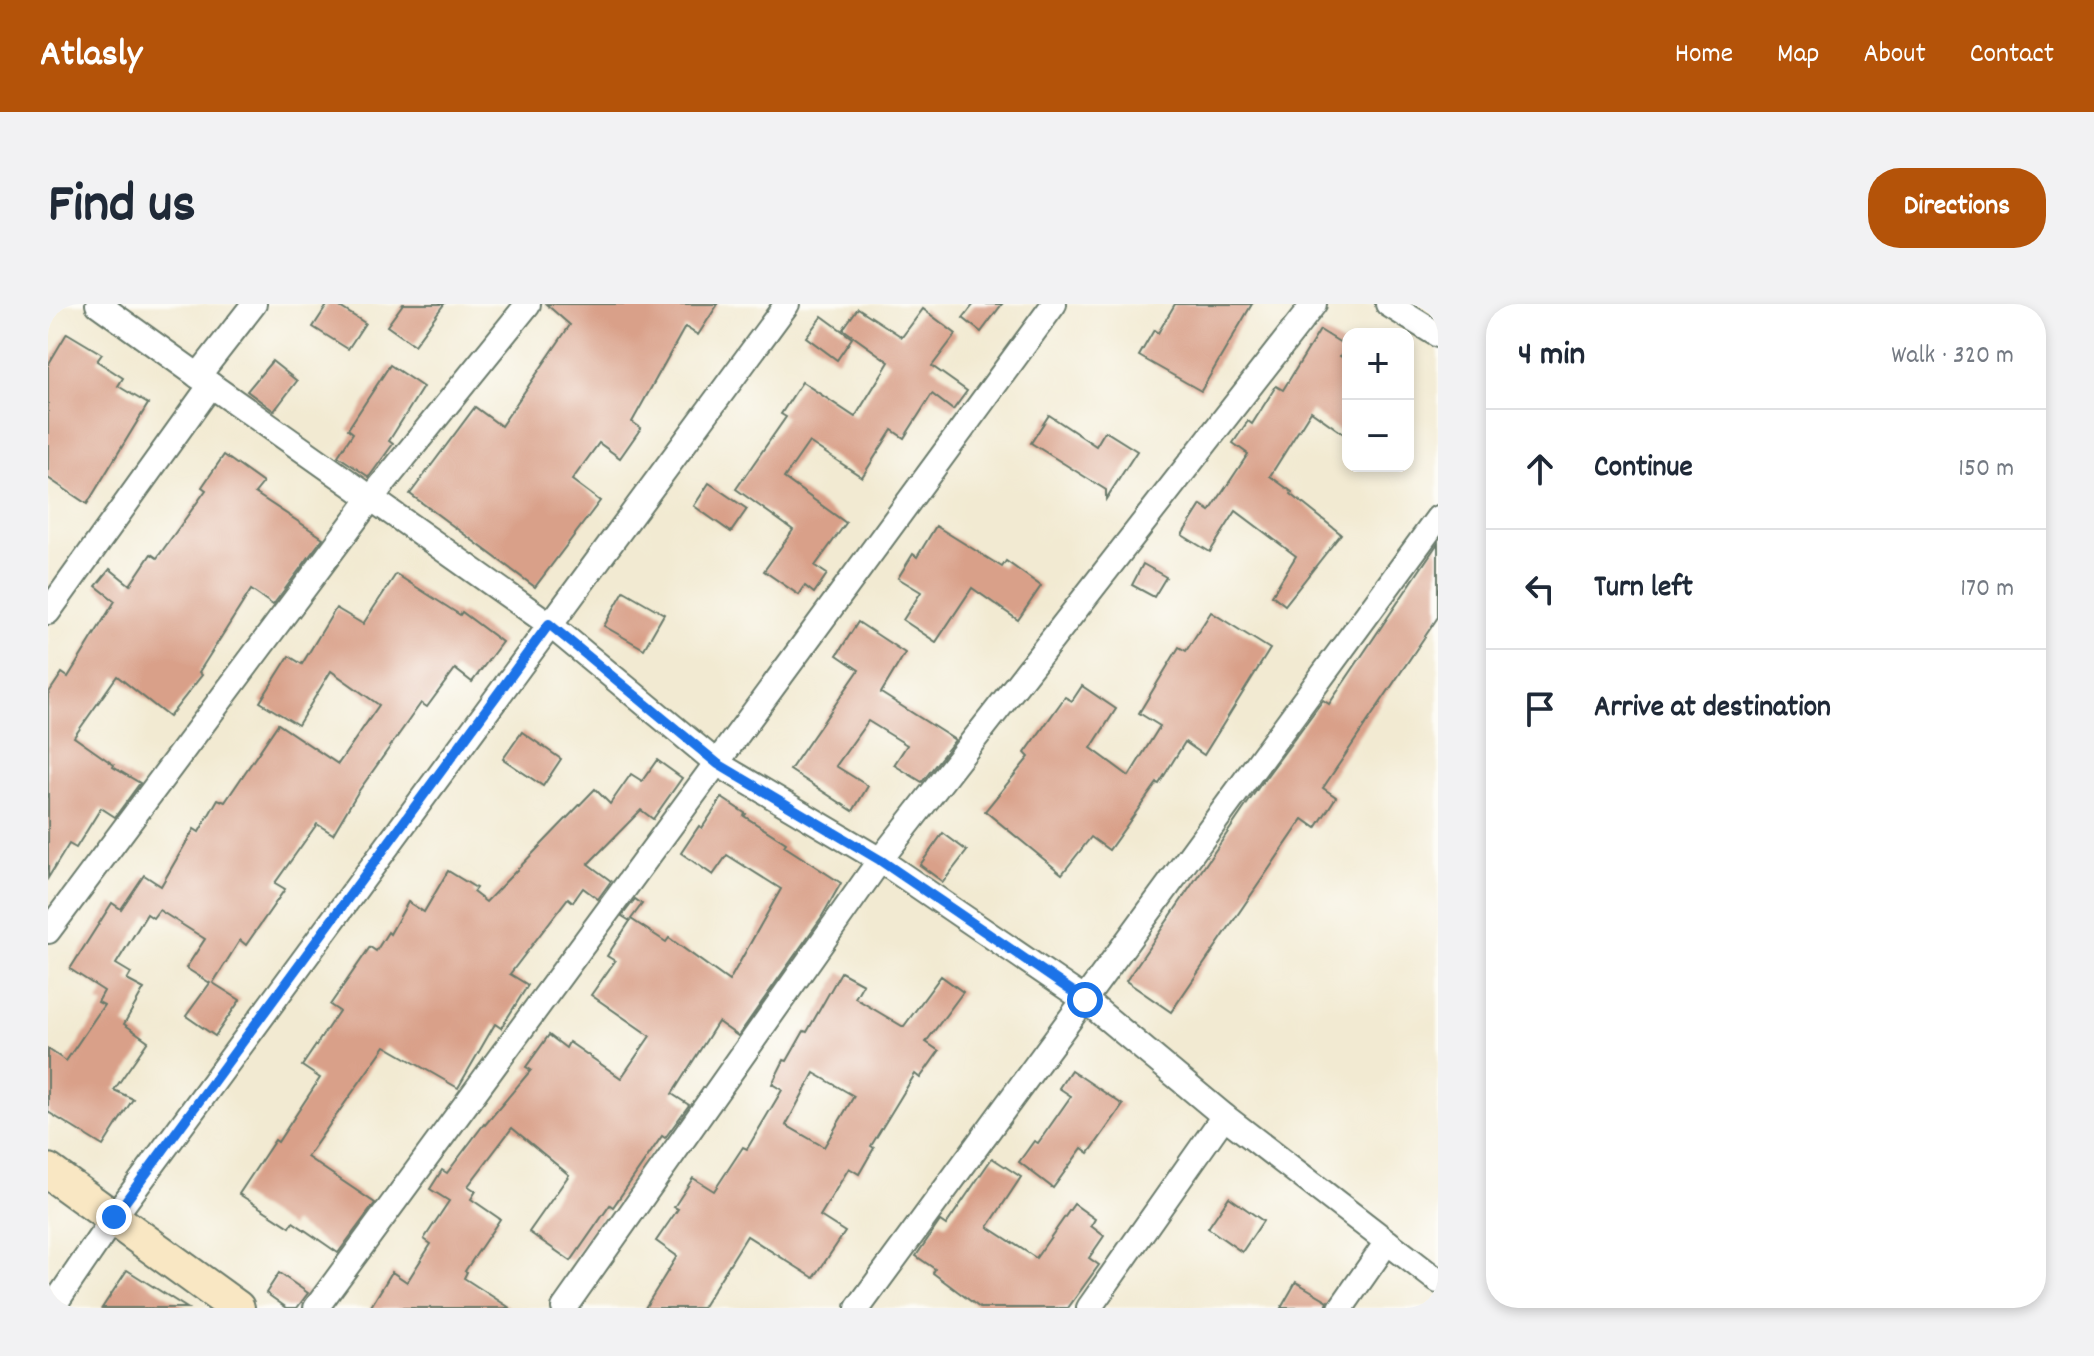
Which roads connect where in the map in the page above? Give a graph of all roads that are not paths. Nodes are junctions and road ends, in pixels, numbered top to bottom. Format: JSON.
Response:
{"nodes":[{"id":1,"x":98,"y":304,"type":"edge"},
{"id":2,"x":254,"y":304,"type":"edge"},
{"id":3,"x":528,"y":304,"type":"edge"},
{"id":4,"x":787,"y":304,"type":"edge"},
{"id":5,"x":1054,"y":304,"type":"edge"},
{"id":6,"x":1314,"y":304,"type":"edge"},
{"id":7,"x":1388,"y":304,"type":"edge"},
{"id":8,"x":1438,"y":335,"type":"edge"},
{"id":9,"x":204,"y":380,"type":"junction"},
{"id":10,"x":372,"y":497,"type":"junction"},
{"id":11,"x":1438,"y":518,"type":"edge"},
{"id":12,"x":48,"y":612,"type":"edge"},
{"id":13,"x":549,"y":624,"type":"junction"},
{"id":14,"x":718,"y":764,"type":"junction"},
{"id":15,"x":880,"y":860,"type":"junction"},
{"id":16,"x":48,"y":931,"type":"edge"},
{"id":17,"x":1085,"y":1000,"type":"junction"},
{"id":18,"x":1224,"y":1116,"type":"junction"},
{"id":19,"x":48,"y":1171,"type":"edge"},
{"id":20,"x":114,"y":1217,"type":"junction"},
{"id":21,"x":1387,"y":1242,"type":"junction"},
{"id":22,"x":1438,"y":1281,"type":"edge"},
{"id":23,"x":52,"y":1308,"type":"edge"},
{"id":24,"x":237,"y":1308,"type":"edge"},
{"id":25,"x":316,"y":1308,"type":"edge"},
{"id":26,"x":564,"y":1308,"type":"edge"},
{"id":27,"x":858,"y":1308,"type":"edge"},
{"id":28,"x":1089,"y":1308,"type":"edge"},
{"id":29,"x":1341,"y":1308,"type":"edge"}],
"edges":[{"from":1,"to":9,"type":"street"},
{"from":2,"to":9,"type":"street"},
{"from":3,"to":10,"type":"street"},
{"from":4,"to":13,"type":"street"},
{"from":5,"to":14,"type":"street"},
{"from":6,"to":15,"type":"street"},
{"from":7,"to":8,"type":"street"},
{"from":9,"to":10,"type":"street"},
{"from":9,"to":12,"type":"street"},
{"from":10,"to":13,"type":"street"},
{"from":10,"to":16,"type":"street"},
{"from":11,"to":17,"type":"street"},
{"from":13,"to":14,"type":"street"},
{"from":13,"to":20,"type":"street"},
{"from":14,"to":15,"type":"street"},
{"from":14,"to":25,"type":"street"},
{"from":15,"to":17,"type":"street"},
{"from":15,"to":26,"type":"street"},
{"from":17,"to":18,"type":"street"},
{"from":17,"to":27,"type":"street"},
{"from":18,"to":21,"type":"street"},
{"from":18,"to":28,"type":"street"},
{"from":19,"to":20,"type":"street"},
{"from":20,"to":23,"type":"street"},
{"from":20,"to":24,"type":"street"},
{"from":21,"to":22,"type":"street"},
{"from":21,"to":29,"type":"street"}]}
